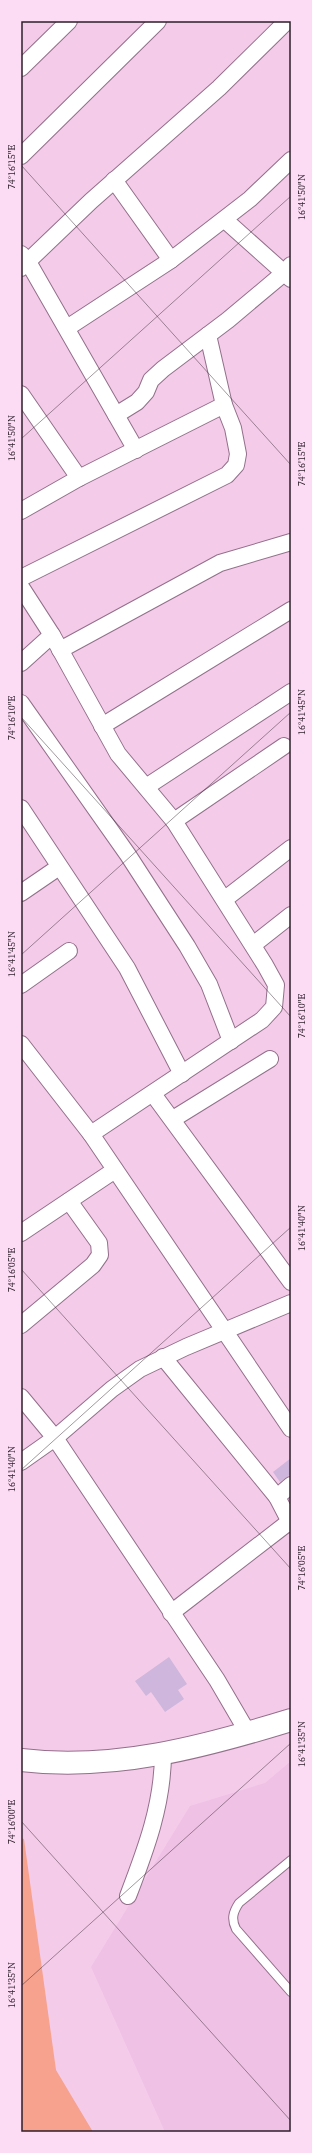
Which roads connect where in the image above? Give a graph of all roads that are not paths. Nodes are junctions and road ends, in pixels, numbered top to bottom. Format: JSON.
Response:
{"nodes":[{"id":1,"x":69,"y":21,"type":"edge"},
{"id":2,"x":158,"y":21,"type":"edge"},
{"id":3,"x":287,"y":21,"type":"edge"},
{"id":4,"x":21,"y":68,"type":"edge"},
{"id":5,"x":21,"y":156,"type":"edge"},
{"id":6,"x":291,"y":160,"type":"edge"},
{"id":7,"x":114,"y":180,"type":"junction"},
{"id":8,"x":225,"y":220,"type":"junction"},
{"id":9,"x":172,"y":260,"type":"junction"},
{"id":10,"x":23,"y":261,"type":"edge"},
{"id":11,"x":289,"y":273,"type":"edge"},
{"id":12,"x":67,"y":328,"type":"junction"},
{"id":13,"x":208,"y":335,"type":"junction"},
{"id":14,"x":21,"y":394,"type":"edge"},
{"id":15,"x":224,"y":405,"type":"junction"},
{"id":16,"x":116,"y":414,"type":"junction"},
{"id":17,"x":136,"y":450,"type":"junction"},
{"id":18,"x":79,"y":478,"type":"junction"},
{"id":19,"x":21,"y":511,"type":"edge"},
{"id":20,"x":291,"y":542,"type":"edge"},
{"id":21,"x":21,"y":578,"type":"edge"},
{"id":22,"x":21,"y":587,"type":"edge"},
{"id":23,"x":291,"y":610,"type":"edge"},
{"id":24,"x":52,"y":635,"type":"junction"},
{"id":25,"x":60,"y":650,"type":"junction"},
{"id":26,"x":21,"y":663,"type":"edge"},
{"id":27,"x":291,"y":692,"type":"edge"},
{"id":28,"x":21,"y":703,"type":"edge"},
{"id":29,"x":102,"y":726,"type":"junction"},
{"id":30,"x":284,"y":746,"type":"dead end"},
{"id":31,"x":146,"y":787,"type":"junction"},
{"id":32,"x":21,"y":808,"type":"edge"},
{"id":33,"x":174,"y":821,"type":"junction"},
{"id":34,"x":291,"y":848,"type":"edge"},
{"id":35,"x":58,"y":867,"type":"junction"},
{"id":36,"x":21,"y":893,"type":"edge"},
{"id":37,"x":225,"y":899,"type":"junction"},
{"id":38,"x":291,"y":915,"type":"edge"},
{"id":39,"x":253,"y":945,"type":"junction"},
{"id":40,"x":70,"y":950,"type":"dead end"},
{"id":41,"x":21,"y":985,"type":"edge"},
{"id":42,"x":231,"y":1041,"type":"junction"},
{"id":43,"x":21,"y":1044,"type":"edge"},
{"id":44,"x":270,"y":1059,"type":"dead end"},
{"id":45,"x":182,"y":1074,"type":"junction"},
{"id":46,"x":153,"y":1094,"type":"junction"},
{"id":47,"x":173,"y":1120,"type":"junction"},
{"id":48,"x":91,"y":1134,"type":"junction"},
{"id":49,"x":115,"y":1170,"type":"junction"},
{"id":50,"x":69,"y":1201,"type":"junction"},
{"id":51,"x":21,"y":1233,"type":"edge"},
{"id":52,"x":291,"y":1282,"type":"edge"},
{"id":53,"x":291,"y":1303,"type":"edge"},
{"id":54,"x":21,"y":1325,"type":"edge"},
{"id":55,"x":223,"y":1330,"type":"junction"},
{"id":56,"x":163,"y":1357,"type":"junction"},
{"id":57,"x":21,"y":1397,"type":"edge"},
{"id":58,"x":291,"y":1429,"type":"edge"},
{"id":59,"x":55,"y":1438,"type":"junction"},
{"id":60,"x":21,"y":1462,"type":"edge"},
{"id":61,"x":291,"y":1485,"type":"edge"},
{"id":62,"x":277,"y":1497,"type":"junction"},
{"id":63,"x":290,"y":1523,"type":"edge"},
{"id":64,"x":171,"y":1613,"type":"junction"},
{"id":65,"x":291,"y":1720,"type":"edge"},
{"id":66,"x":248,"y":1733,"type":"junction"},
{"id":67,"x":163,"y":1753,"type":"junction"},
{"id":68,"x":21,"y":1760,"type":"edge"},
{"id":69,"x":291,"y":1860,"type":"edge"},
{"id":70,"x":128,"y":1896,"type":"dead end"},
{"id":71,"x":291,"y":1992,"type":"edge"}],
"edges":[{"from":1,"to":4,"type":"street"},
{"from":2,"to":5,"type":"street"},
{"from":3,"to":7,"type":"street"},
{"from":6,"to":8,"type":"street"},
{"from":7,"to":9,"type":"street"},
{"from":7,"to":10,"type":"street"},
{"from":8,"to":9,"type":"street"},
{"from":8,"to":11,"type":"street"},
{"from":9,"to":12,"type":"street"},
{"from":10,"to":12,"type":"street"},
{"from":11,"to":13,"type":"street"},
{"from":12,"to":16,"type":"street"},
{"from":13,"to":15,"type":"street"},
{"from":13,"to":16,"type":"street"},
{"from":14,"to":18,"type":"street"},
{"from":15,"to":17,"type":"street"},
{"from":15,"to":21,"type":"street"},
{"from":16,"to":17,"type":"street"},
{"from":17,"to":18,"type":"street"},
{"from":18,"to":19,"type":"street"},
{"from":20,"to":25,"type":"street"},
{"from":22,"to":24,"type":"street"},
{"from":23,"to":29,"type":"street"},
{"from":24,"to":25,"type":"street"},
{"from":24,"to":26,"type":"street"},
{"from":25,"to":29,"type":"street"},
{"from":27,"to":31,"type":"street"},
{"from":28,"to":42,"type":"street"},
{"from":29,"to":31,"type":"street"},
{"from":30,"to":33,"type":"street"},
{"from":31,"to":33,"type":"street"},
{"from":32,"to":35,"type":"street"},
{"from":33,"to":37,"type":"street"},
{"from":34,"to":37,"type":"street"},
{"from":35,"to":36,"type":"street"},
{"from":35,"to":45,"type":"street"},
{"from":37,"to":39,"type":"street"},
{"from":38,"to":39,"type":"street"},
{"from":39,"to":42,"type":"street"},
{"from":40,"to":41,"type":"street"},
{"from":42,"to":45,"type":"street"},
{"from":43,"to":48,"type":"street"},
{"from":44,"to":47,"type":"street"},
{"from":45,"to":46,"type":"street"},
{"from":46,"to":47,"type":"street"},
{"from":46,"to":48,"type":"street"},
{"from":47,"to":52,"type":"street"},
{"from":48,"to":49,"type":"street"},
{"from":49,"to":50,"type":"street"},
{"from":49,"to":55,"type":"street"},
{"from":50,"to":51,"type":"street"},
{"from":50,"to":54,"type":"street"},
{"from":53,"to":55,"type":"street"},
{"from":55,"to":56,"type":"street"},
{"from":55,"to":58,"type":"street"},
{"from":56,"to":59,"type":"street"},
{"from":56,"to":62,"type":"street"},
{"from":57,"to":59,"type":"street"},
{"from":59,"to":60,"type":"street"},
{"from":59,"to":64,"type":"street"},
{"from":61,"to":62,"type":"street"},
{"from":62,"to":63,"type":"street"},
{"from":63,"to":64,"type":"street"},
{"from":64,"to":66,"type":"street"},
{"from":65,"to":66,"type":"main road"},
{"from":66,"to":67,"type":"main road"},
{"from":67,"to":68,"type":"main road"},
{"from":67,"to":70,"type":"street"},
{"from":69,"to":71,"type":"lane"}]}
